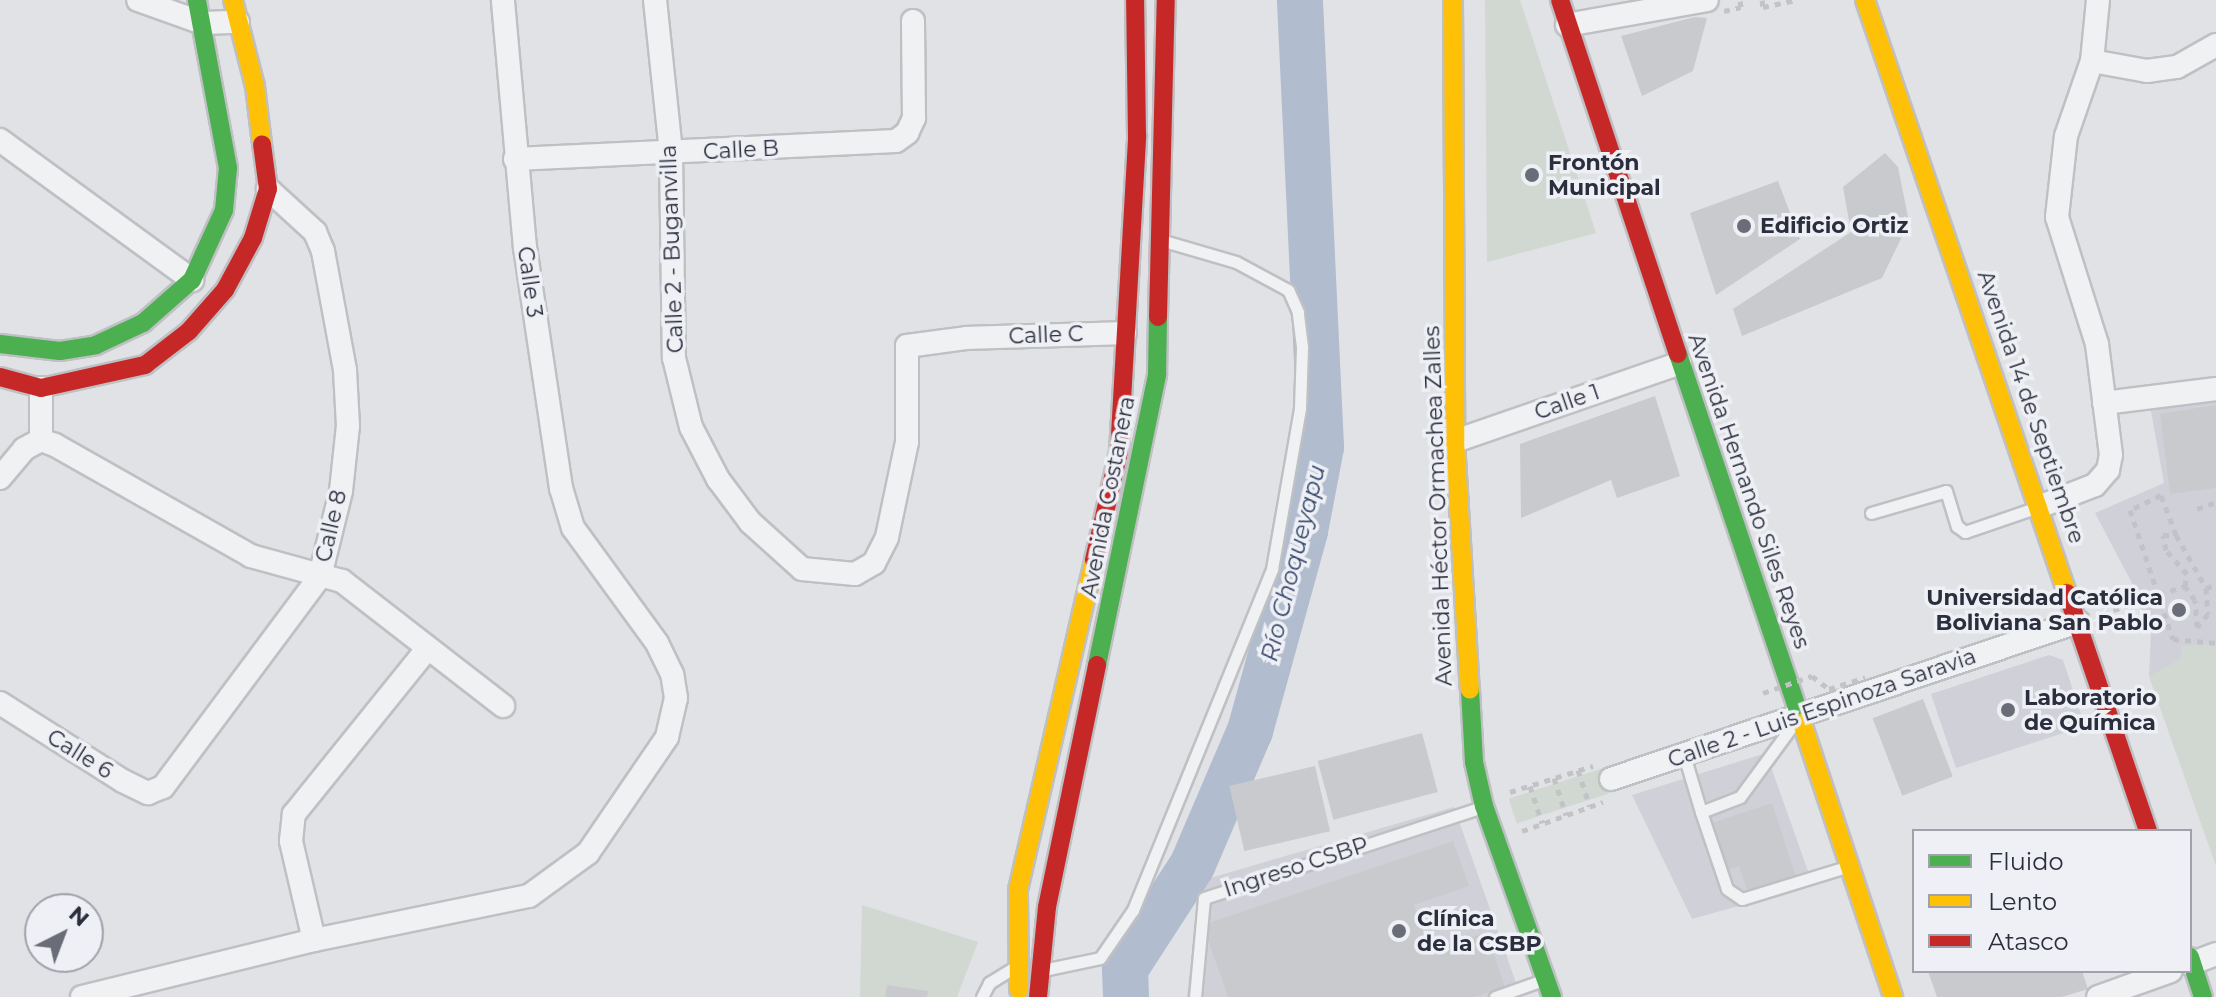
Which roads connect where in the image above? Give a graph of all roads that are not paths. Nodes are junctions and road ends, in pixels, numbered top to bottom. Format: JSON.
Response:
{"nodes":[{"id":1,"x":138,"y":0,"type":"edge"},
{"id":2,"x":197,"y":0,"type":"edge"},
{"id":3,"x":233,"y":0,"type":"edge"},
{"id":4,"x":503,"y":0,"type":"edge"},
{"id":5,"x":655,"y":0,"type":"edge"},
{"id":6,"x":1135,"y":0,"type":"edge"},
{"id":7,"x":1166,"y":0,"type":"edge"},
{"id":8,"x":1453,"y":0,"type":"edge"},
{"id":9,"x":1560,"y":0,"type":"edge"},
{"id":10,"x":1707,"y":0,"type":"edge"},
{"id":11,"x":1865,"y":0,"type":"edge"},
{"id":12,"x":2098,"y":0,"type":"edge"},
{"id":13,"x":913,"y":21,"type":"dead end"},
{"id":14,"x":238,"y":22,"type":"junction"},
{"id":15,"x":203,"y":23,"type":"junction"},
{"id":16,"x":1567,"y":25,"type":"junction"},
{"id":17,"x":2216,"y":45,"type":"edge"},
{"id":18,"x":2092,"y":61,"type":"junction"},
{"id":19,"x":0,"y":140,"type":"edge"},
{"id":20,"x":671,"y":153,"type":"junction"},
{"id":21,"x":515,"y":159,"type":"junction"},
{"id":22,"x":268,"y":189,"type":"junction"},
{"id":23,"x":1163,"y":240,"type":"junction"},
{"id":24,"x":192,"y":280,"type":"junction"},
{"id":25,"x":1125,"y":333,"type":"junction"},
{"id":26,"x":0,"y":344,"type":"edge"},
{"id":27,"x":1680,"y":363,"type":"junction"},
{"id":28,"x":0,"y":377,"type":"edge"},
{"id":29,"x":41,"y":388,"type":"junction"},
{"id":30,"x":2216,"y":389,"type":"edge"},
{"id":31,"x":2104,"y":403,"type":"junction"},
{"id":32,"x":41,"y":440,"type":"junction"},
{"id":33,"x":1455,"y":441,"type":"junction"},
{"id":34,"x":0,"y":478,"type":"edge"},
{"id":35,"x":2041,"y":506,"type":"junction"},
{"id":36,"x":1871,"y":513,"type":"dead end"},
{"id":37,"x":833,"y":573,"type":"joint"},
{"id":38,"x":320,"y":576,"type":"junction"},
{"id":39,"x":2078,"y":622,"type":"junction"},
{"id":40,"x":428,"y":648,"type":"junction"},
{"id":41,"x":0,"y":703,"type":"edge"},
{"id":42,"x":503,"y":706,"type":"dead end"},
{"id":43,"x":1800,"y":715,"type":"junction"},
{"id":44,"x":1684,"y":755,"type":"junction"},
{"id":45,"x":1611,"y":779,"type":"dead end"},
{"id":46,"x":163,"y":787,"type":"joint"},
{"id":47,"x":1484,"y":806,"type":"junction"},
{"id":48,"x":1701,"y":812,"type":"junction"},
{"id":49,"x":2147,"y":829,"type":"edge"},
{"id":50,"x":1849,"y":866,"type":"junction"},
{"id":51,"x":314,"y":940,"type":"junction"},
{"id":52,"x":2216,"y":954,"type":"edge"},
{"id":53,"x":2192,"y":962,"type":"edge"},
{"id":54,"x":1020,"y":964,"type":"junction"},
{"id":55,"x":1039,"y":971,"type":"junction"},
{"id":56,"x":2162,"y":973,"type":"edge"},
{"id":57,"x":2191,"y":973,"type":"edge"},
{"id":58,"x":1549,"y":988,"type":"edge"},
{"id":59,"x":82,"y":997,"type":"edge"},
{"id":60,"x":982,"y":997,"type":"edge"},
{"id":61,"x":1019,"y":997,"type":"edge"},
{"id":62,"x":1038,"y":997,"type":"edge"},
{"id":63,"x":1195,"y":997,"type":"edge"},
{"id":64,"x":1495,"y":997,"type":"edge"},
{"id":65,"x":1893,"y":997,"type":"edge"},
{"id":66,"x":2098,"y":997,"type":"edge"},
{"id":67,"x":2203,"y":997,"type":"edge"}],
"edges":[{"from":1,"to":15,"type":"street"},
{"from":2,"to":15,"type":"main road"},
{"from":3,"to":14,"type":"main road"},
{"from":4,"to":21,"type":"street","name":"Calle 3"},
{"from":5,"to":20,"type":"street","name":"Calle 2 - Buganvilla"},
{"from":6,"to":25,"type":"main road","name":"Avenida Costanera"},
{"from":7,"to":23,"type":"main road","name":"Avenida Costanera"},
{"from":8,"to":33,"type":"main road","name":"Avenida Héctor Ormachea Zalles"},
{"from":9,"to":16,"type":"main road","name":"Avenida Hernando Siles Reyes"},
{"from":10,"to":16,"type":"street"},
{"from":11,"to":35,"type":"main road","name":"Avenida 14 de Septiembre"},
{"from":12,"to":18,"type":"street"},
{"from":13,"to":20,"type":"street","name":"Calle B"},
{"from":14,"to":15,"type":"street"},
{"from":14,"to":22,"type":"main road"},
{"from":15,"to":24,"type":"main road"},
{"from":16,"to":27,"type":"main road","name":"Avenida Hernando Siles Reyes"},
{"from":17,"to":18,"type":"street"},
{"from":18,"to":31,"type":"street"},
{"from":19,"to":24,"type":"street"},
{"from":20,"to":21,"type":"street","name":"Calle B"},
{"from":20,"to":37,"type":"street","name":"Calle 2 - Buganvilla"},
{"from":21,"to":51,"type":"street","name":"Calle 3"},
{"from":22,"to":29,"type":"main road"},
{"from":22,"to":38,"type":"street","name":"Calle 8"},
{"from":23,"to":55,"type":"main road","name":"Avenida Costanera"},
{"from":23,"to":55,"type":"lane"},
{"from":24,"to":26,"type":"main road"},
{"from":25,"to":37,"type":"street","name":"Calle C"},
{"from":25,"to":54,"type":"main road","name":"Avenida Costanera"},
{"from":27,"to":33,"type":"street","name":"Calle 1"},
{"from":27,"to":43,"type":"main road","name":"Avenida Hernando Siles Reyes"},
{"from":28,"to":29,"type":"main road"},
{"from":29,"to":32,"type":"street"},
{"from":30,"to":31,"type":"street"},
{"from":31,"to":35,"type":"street"},
{"from":32,"to":34,"type":"street"},
{"from":32,"to":38,"type":"street"},
{"from":33,"to":47,"type":"main road","name":"Avenida Héctor Ormachea Zalles"},
{"from":35,"to":36,"type":"lane"},
{"from":35,"to":39,"type":"main road","name":"Avenida 14 de Septiembre"},
{"from":38,"to":40,"type":"street"},
{"from":38,"to":46,"type":"street","name":"Calle 8"},
{"from":39,"to":43,"type":"street","name":"Calle 2 - Luis Espinoza Saravia"},
{"from":39,"to":49,"type":"main road","name":"Avenida 14 de Septiembre"},
{"from":40,"to":42,"type":"street"},
{"from":40,"to":51,"type":"street"},
{"from":41,"to":46,"type":"street","name":"Calle 6"},
{"from":43,"to":44,"type":"street","name":"Calle 2 - Luis Espinoza Saravia"},
{"from":43,"to":48,"type":"lane"},
{"from":43,"to":50,"type":"main road","name":"Avenida Hernando Siles Reyes"},
{"from":44,"to":45,"type":"street","name":"Calle 2 - Luis Espinoza Saravia"},
{"from":44,"to":48,"type":"lane"},
{"from":47,"to":58,"type":"main road","name":"Avenida Héctor Ormachea Zalles"},
{"from":47,"to":63,"type":"lane","name":"Ingreso CSBP"},
{"from":48,"to":50,"type":"lane"},
{"from":50,"to":65,"type":"main road","name":"Avenida Hernando Siles Reyes"},
{"from":51,"to":59,"type":"street","name":"Calle 3"},
{"from":52,"to":53,"type":"street"},
{"from":54,"to":60,"type":"lane"},
{"from":54,"to":61,"type":"main road","name":"Avenida Costanera"},
{"from":55,"to":62,"type":"main road","name":"Avenida Costanera"},
{"from":56,"to":66,"type":"street"},
{"from":57,"to":67,"type":"main road"},
{"from":58,"to":64,"type":"lane"}]}
